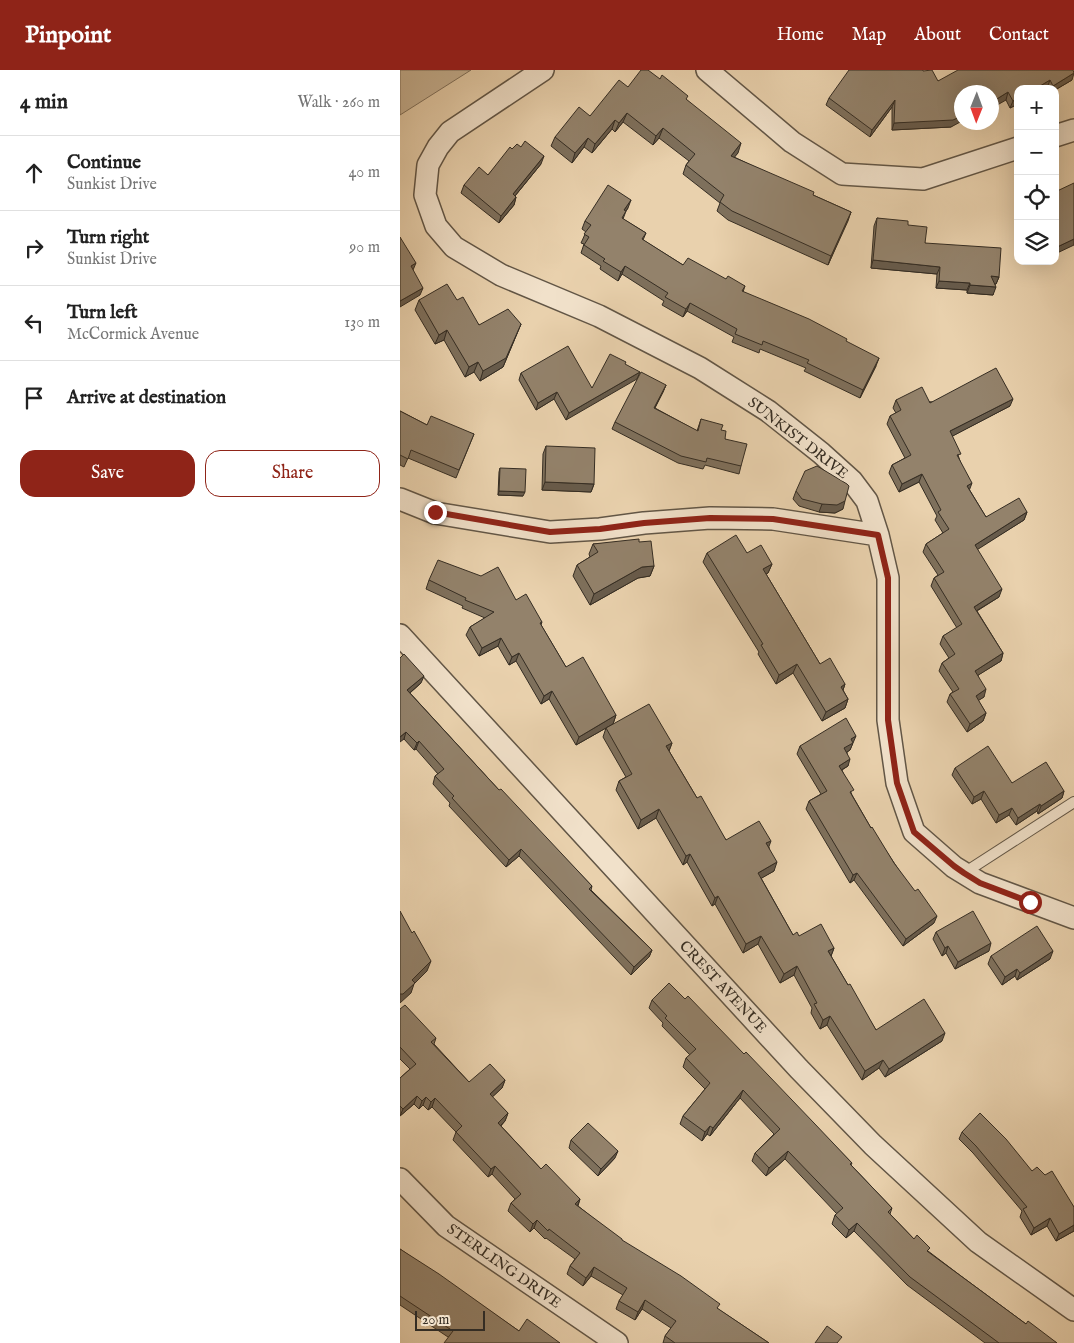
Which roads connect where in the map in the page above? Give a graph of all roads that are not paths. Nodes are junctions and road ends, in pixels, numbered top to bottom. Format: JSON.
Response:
{"nodes":[{"id":1,"x":543,"y":70,"type":"edge"},
{"id":2,"x":706,"y":70,"type":"edge"},
{"id":3,"x":1074,"y":130,"type":"edge"},
{"id":4,"x":1059,"y":135,"type":"edge"},
{"id":5,"x":1014,"y":149,"type":"edge"},
{"id":6,"x":400,"y":499,"type":"edge"},
{"id":7,"x":878,"y":535,"type":"junction"},
{"id":8,"x":400,"y":634,"type":"edge"},
{"id":9,"x":1074,"y":802,"type":"edge"},
{"id":10,"x":964,"y":873,"type":"junction"},
{"id":11,"x":1074,"y":918,"type":"edge"},
{"id":12,"x":400,"y":1179,"type":"edge"},
{"id":13,"x":1074,"y":1310,"type":"edge"},
{"id":14,"x":617,"y":1343,"type":"edge"}],
"edges":[{"from":1,"to":7,"type":"street","name":"SUNKIST DRIVE"},
{"from":2,"to":5,"type":"street"},
{"from":3,"to":4,"type":"street"},
{"from":6,"to":7,"type":"street"},
{"from":7,"to":10,"type":"street","name":"SUNKIST DRIVE"},
{"from":8,"to":13,"type":"street","name":"CREST AVENUE"},
{"from":9,"to":10,"type":"lane"},
{"from":10,"to":11,"type":"street","name":"SUNKIST DRIVE"},
{"from":12,"to":14,"type":"street","name":"STERLING DRIVE"}]}
